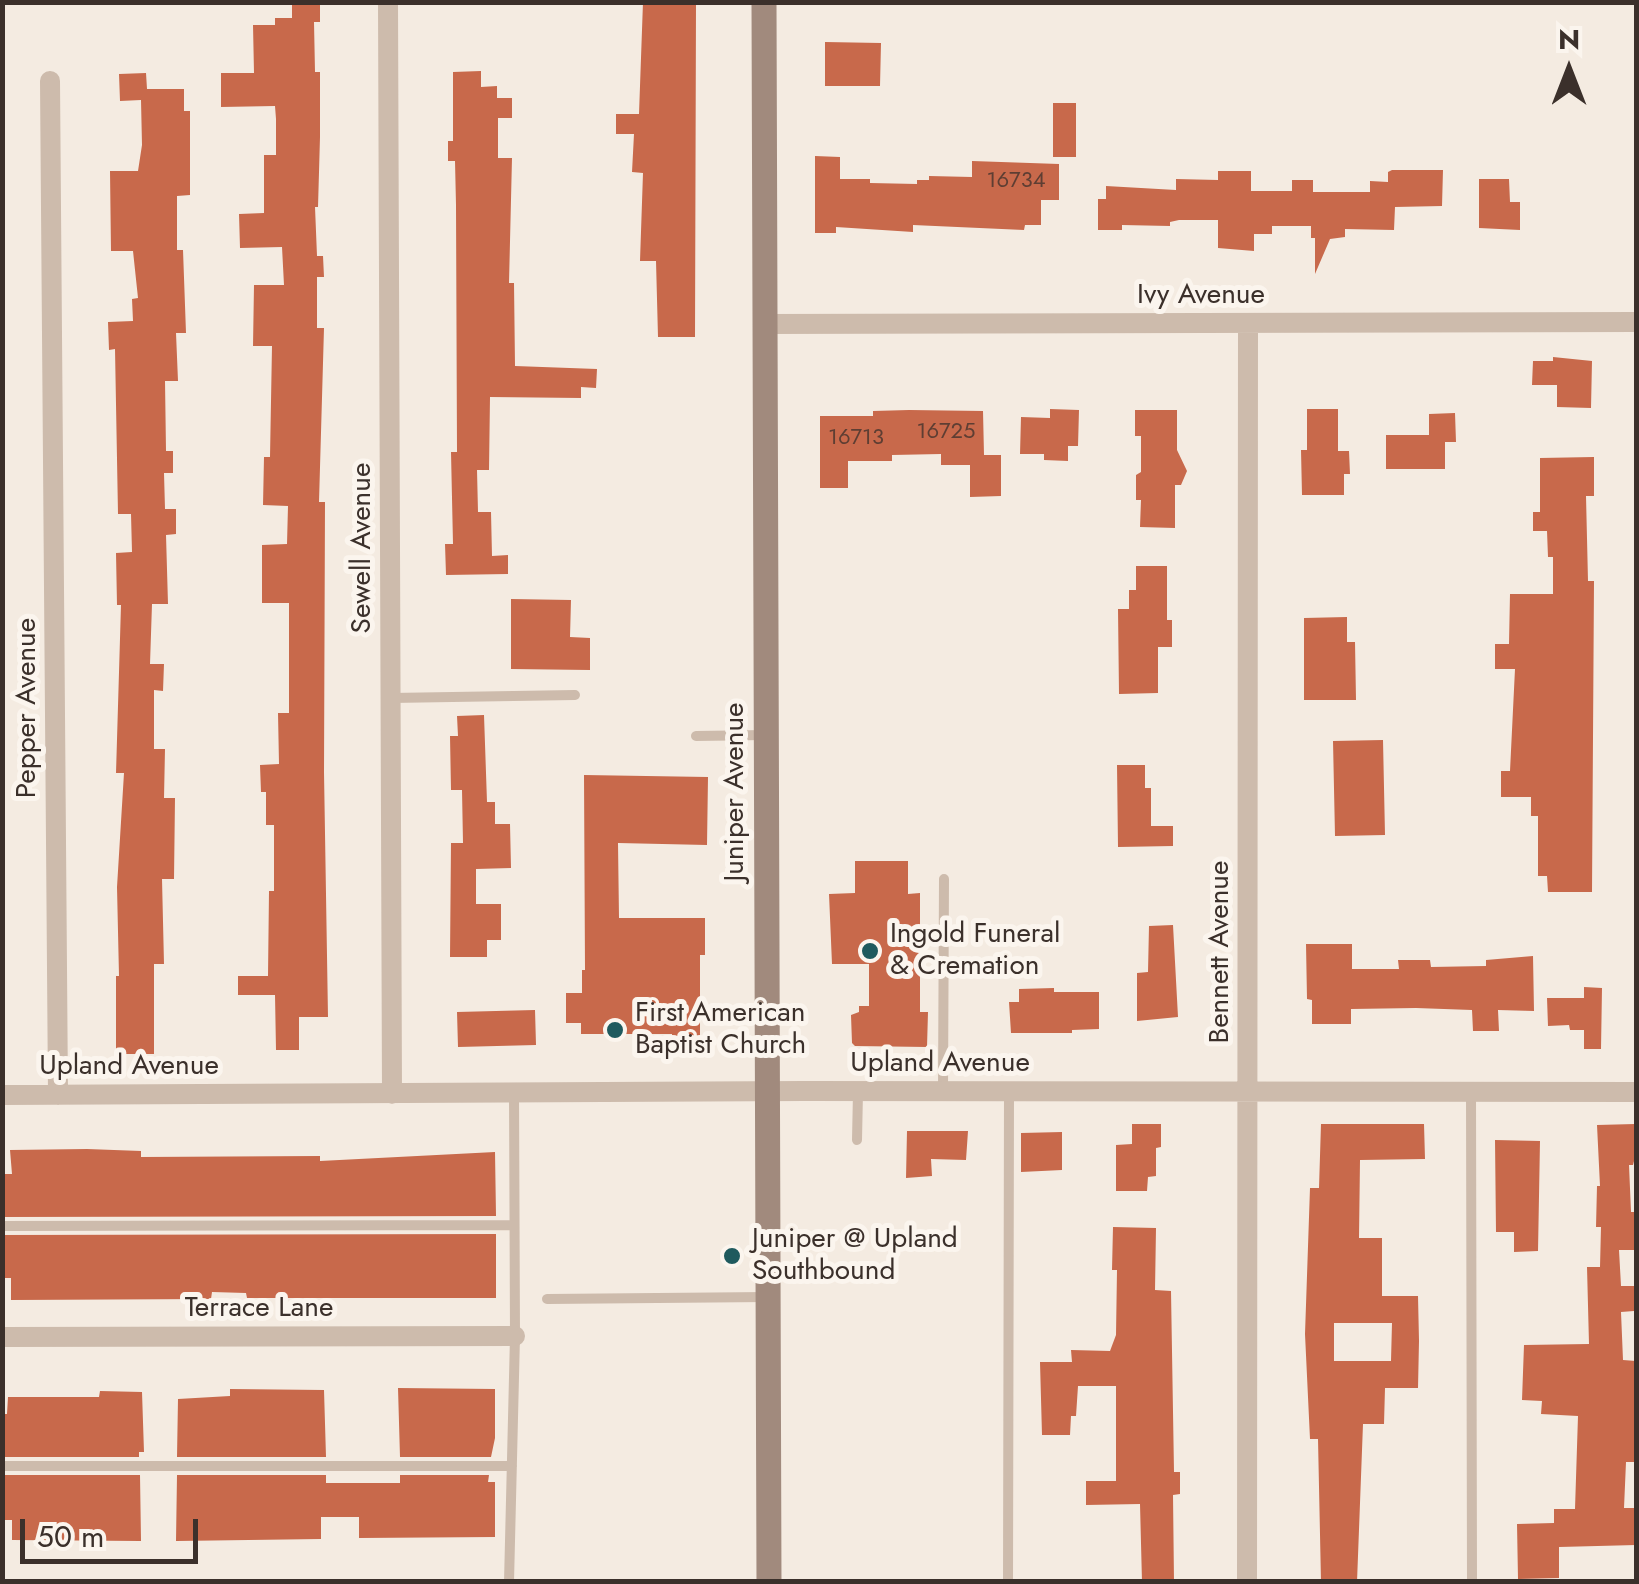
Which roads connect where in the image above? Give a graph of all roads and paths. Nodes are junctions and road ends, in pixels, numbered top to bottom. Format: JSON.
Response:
{"nodes":[{"id":1,"x":388,"y":2,"type":"edge"},
{"id":2,"x":764,"y":2,"type":"edge"},
{"id":3,"x":50,"y":81,"type":"dead end"},
{"id":4,"x":1636,"y":322,"type":"edge"},
{"id":5,"x":1248,"y":323,"type":"junction"},
{"id":6,"x":765,"y":324,"type":"junction"},
{"id":7,"x":575,"y":695,"type":"dead end"},
{"id":8,"x":391,"y":698,"type":"junction"},
{"id":9,"x":766,"y":735,"type":"junction"},
{"id":10,"x":696,"y":736,"type":"dead end"},
{"id":11,"x":944,"y":879,"type":"dead end"},
{"id":12,"x":767,"y":1092,"type":"junction"},
{"id":13,"x":858,"y":1092,"type":"junction"},
{"id":14,"x":943,"y":1092,"type":"junction"},
{"id":15,"x":1008,"y":1092,"type":"junction"},
{"id":16,"x":1246,"y":1092,"type":"junction"},
{"id":17,"x":1471,"y":1092,"type":"junction"},
{"id":18,"x":1636,"y":1092,"type":"edge"},
{"id":19,"x":514,"y":1093,"type":"junction"},
{"id":20,"x":392,"y":1094,"type":"junction"},
{"id":21,"x":58,"y":1095,"type":"junction"},
{"id":22,"x":2,"y":1096,"type":"edge"},
{"id":23,"x":858,"y":1140,"type":"dead end"},
{"id":24,"x":513,"y":1225,"type":"junction"},
{"id":25,"x":2,"y":1226,"type":"edge"},
{"id":26,"x":768,"y":1296,"type":"junction"},
{"id":27,"x":547,"y":1299,"type":"dead end"},
{"id":28,"x":515,"y":1336,"type":"junction"},
{"id":29,"x":2,"y":1337,"type":"edge"},
{"id":30,"x":2,"y":1466,"type":"edge"},
{"id":31,"x":512,"y":1466,"type":"junction"},
{"id":32,"x":509,"y":1582,"type":"edge"},
{"id":33,"x":768,"y":1582,"type":"edge"},
{"id":34,"x":1008,"y":1582,"type":"edge"},
{"id":35,"x":1247,"y":1582,"type":"edge"},
{"id":36,"x":1472,"y":1582,"type":"edge"}],
"edges":[{"from":1,"to":8,"type":"street","name":"Sewell Avenue"},
{"from":2,"to":6,"type":"street","name":"Juniper Avenue"},
{"from":3,"to":21,"type":"street","name":"Pepper Avenue"},
{"from":4,"to":5,"type":"street","name":"Ivy Avenue"},
{"from":5,"to":6,"type":"street","name":"Ivy Avenue"},
{"from":5,"to":16,"type":"street","name":"Bennett Avenue"},
{"from":6,"to":9,"type":"street","name":"Juniper Avenue"},
{"from":7,"to":8,"type":"lane"},
{"from":8,"to":20,"type":"street","name":"Sewell Avenue"},
{"from":9,"to":10,"type":"lane"},
{"from":9,"to":12,"type":"street","name":"Juniper Avenue"},
{"from":11,"to":14,"type":"lane"},
{"from":12,"to":13,"type":"street","name":"Upland Avenue"},
{"from":12,"to":19,"type":"street","name":"Upland Avenue"},
{"from":12,"to":26,"type":"street","name":"Juniper Avenue"},
{"from":13,"to":14,"type":"street","name":"Upland Avenue"},
{"from":13,"to":23,"type":"lane"},
{"from":14,"to":15,"type":"street","name":"Upland Avenue"},
{"from":15,"to":16,"type":"street","name":"Upland Avenue"},
{"from":15,"to":34,"type":"lane"},
{"from":16,"to":17,"type":"street","name":"Upland Avenue"},
{"from":16,"to":35,"type":"street","name":"Bennett Avenue"},
{"from":17,"to":18,"type":"street","name":"Upland Avenue"},
{"from":17,"to":36,"type":"lane"},
{"from":19,"to":20,"type":"street","name":"Upland Avenue"},
{"from":19,"to":24,"type":"lane"},
{"from":20,"to":21,"type":"street","name":"Upland Avenue"},
{"from":21,"to":22,"type":"street","name":"Upland Avenue"},
{"from":24,"to":25,"type":"lane"},
{"from":24,"to":28,"type":"lane"},
{"from":26,"to":27,"type":"lane"},
{"from":26,"to":33,"type":"street","name":"Juniper Avenue"},
{"from":28,"to":29,"type":"street","name":"Terrace Lane"},
{"from":28,"to":31,"type":"lane"},
{"from":30,"to":31,"type":"lane"},
{"from":31,"to":32,"type":"lane"}]}
